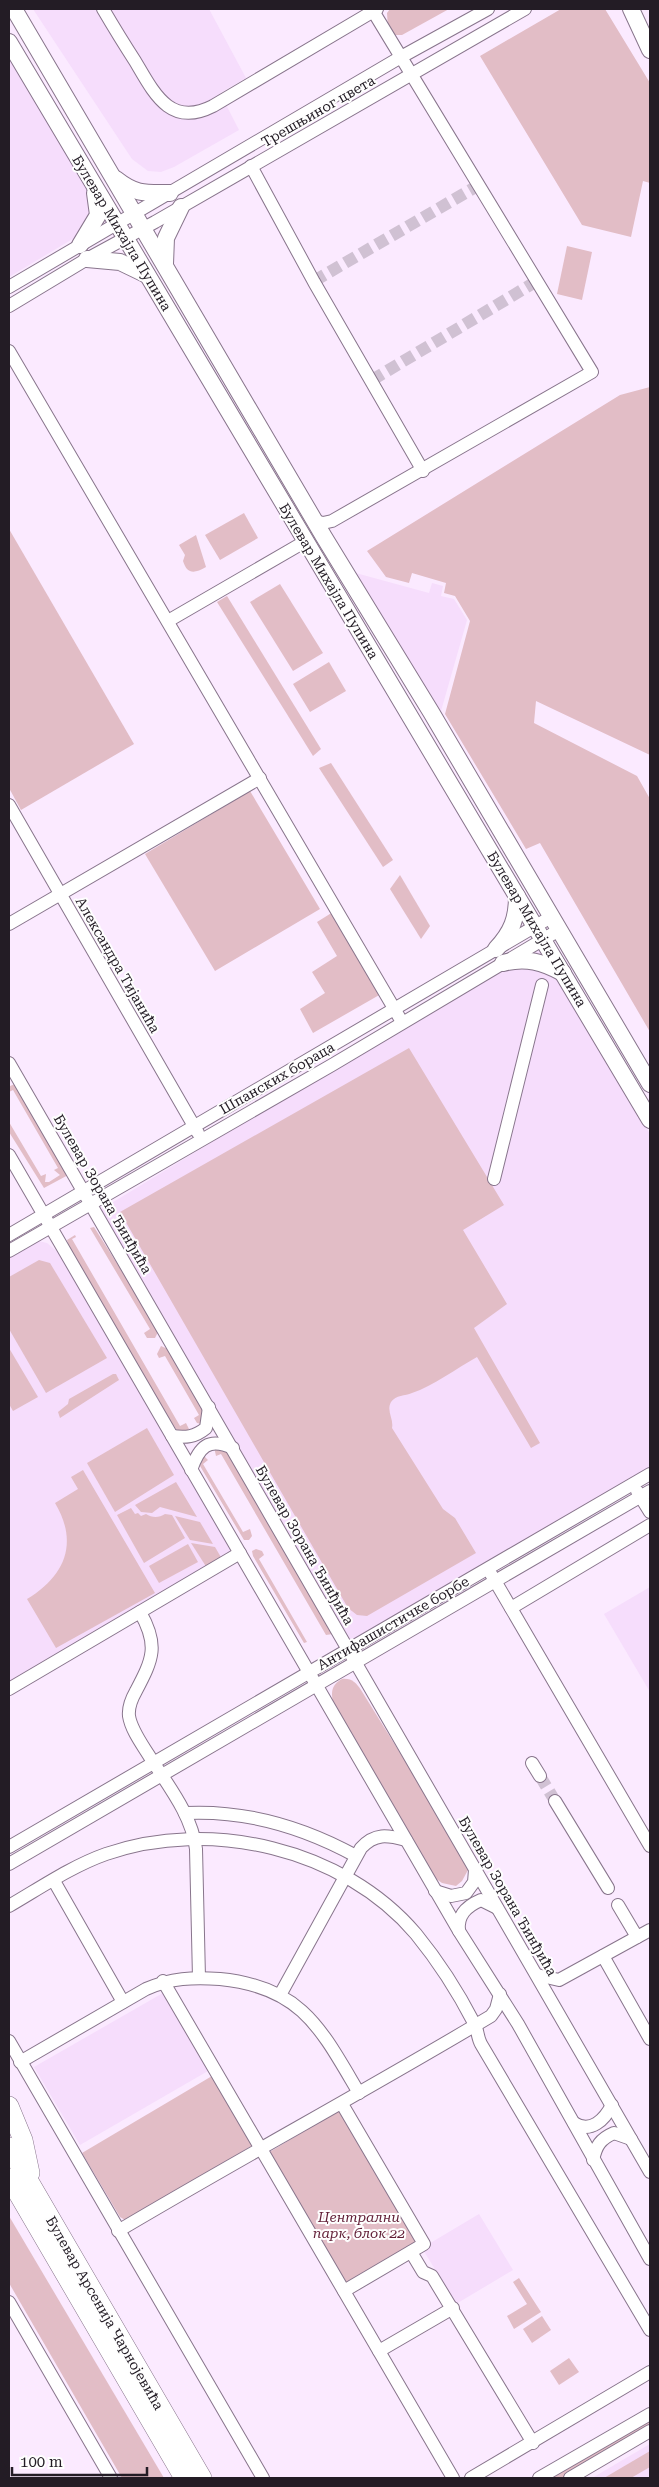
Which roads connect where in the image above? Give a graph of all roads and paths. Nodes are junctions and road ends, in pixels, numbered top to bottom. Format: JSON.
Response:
{"nodes":[{"id":1,"x":15,"y":9,"type":"edge"},
{"id":2,"x":102,"y":9,"type":"edge"},
{"id":3,"x":488,"y":9,"type":"edge"},
{"id":4,"x":525,"y":9,"type":"edge"},
{"id":5,"x":618,"y":9,"type":"edge"},
{"id":6,"x":631,"y":9,"type":"edge"},
{"id":7,"x":375,"y":10,"type":"edge"},
{"id":8,"x":9,"y":42,"type":"edge"},
{"id":9,"x":648,"y":46,"type":"edge"},
{"id":10,"x":401,"y":57,"type":"junction"},
{"id":11,"x":412,"y":74,"type":"junction"},
{"id":12,"x":251,"y":166,"type":"junction"},
{"id":13,"x":110,"y":174,"type":"junction"},
{"id":14,"x":93,"y":184,"type":"junction"},
{"id":15,"x":170,"y":193,"type":"junction"},
{"id":16,"x":182,"y":207,"type":"junction"},
{"id":17,"x":134,"y":213,"type":"junction"},
{"id":18,"x":116,"y":223,"type":"junction"},
{"id":19,"x":143,"y":228,"type":"junction"},
{"id":20,"x":125,"y":238,"type":"junction"},
{"id":21,"x":83,"y":252,"type":"junction"},
{"id":22,"x":165,"y":264,"type":"junction"},
{"id":23,"x":147,"y":275,"type":"junction"},
{"id":24,"x":9,"y":287,"type":"edge"},
{"id":25,"x":9,"y":306,"type":"edge"},
{"id":26,"x":9,"y":350,"type":"edge"},
{"id":27,"x":423,"y":471,"type":"junction"},
{"id":28,"x":332,"y":520,"type":"junction"},
{"id":29,"x":315,"y":521,"type":"junction"},
{"id":30,"x":324,"y":537,"type":"junction"},
{"id":31,"x":306,"y":541,"type":"junction"},
{"id":32,"x":168,"y":620,"type":"junction"},
{"id":33,"x":260,"y":778,"type":"junction"},
{"id":34,"x":9,"y":805,"type":"edge"},
{"id":35,"x":60,"y":894,"type":"junction"},
{"id":36,"x":517,"y":896,"type":"junction"},
{"id":37,"x":555,"y":923,"type":"junction"},
{"id":38,"x":9,"y":924,"type":"edge"},
{"id":39,"x":539,"y":933,"type":"junction"},
{"id":40,"x":500,"y":956,"type":"junction"},
{"id":41,"x":563,"y":973,"type":"junction"},
{"id":42,"x":542,"y":985,"type":"dead end"},
{"id":43,"x":394,"y":1009,"type":"junction"},
{"id":44,"x":402,"y":1022,"type":"junction"},
{"id":45,"x":9,"y":1063,"type":"edge"},
{"id":46,"x":650,"y":1084,"type":"edge"},
{"id":47,"x":650,"y":1120,"type":"edge"},
{"id":48,"x":194,"y":1127,"type":"junction"},
{"id":49,"x":201,"y":1139,"type":"junction"},
{"id":50,"x":9,"y":1155,"type":"edge"},
{"id":51,"x":494,"y":1179,"type":"dead end"},
{"id":52,"x":84,"y":1191,"type":"junction"},
{"id":53,"x":91,"y":1204,"type":"junction"},
{"id":54,"x":44,"y":1215,"type":"junction"},
{"id":55,"x":51,"y":1227,"type":"junction"},
{"id":56,"x":9,"y":1235,"type":"edge"},
{"id":57,"x":9,"y":1251,"type":"edge"},
{"id":58,"x":209,"y":1407,"type":"junction"},
{"id":59,"x":172,"y":1436,"type":"junction"},
{"id":60,"x":233,"y":1448,"type":"junction"},
{"id":61,"x":192,"y":1470,"type":"junction"},
{"id":62,"x":650,"y":1474,"type":"edge"},
{"id":63,"x":633,"y":1484,"type":"junction"},
{"id":64,"x":646,"y":1494,"type":"edge"},
{"id":65,"x":650,"y":1512,"type":"edge"},
{"id":66,"x":650,"y":1526,"type":"edge"},
{"id":67,"x":240,"y":1553,"type":"junction"},
{"id":68,"x":488,"y":1568,"type":"junction"},
{"id":69,"x":495,"y":1581,"type":"junction"},
{"id":70,"x":511,"y":1608,"type":"junction"},
{"id":71,"x":140,"y":1612,"type":"junction"},
{"id":72,"x":347,"y":1649,"type":"junction"},
{"id":73,"x":355,"y":1663,"type":"junction"},
{"id":74,"x":308,"y":1672,"type":"junction"},
{"id":75,"x":316,"y":1686,"type":"junction"},
{"id":76,"x":9,"y":1689,"type":"edge"},
{"id":77,"x":152,"y":1762,"type":"junction"},
{"id":78,"x":532,"y":1763,"type":"dead end"},
{"id":79,"x":161,"y":1776,"type":"junction"},
{"id":80,"x":540,"y":1776,"type":"tunnel mouth"},
{"id":81,"x":555,"y":1801,"type":"tunnel mouth"},
{"id":82,"x":185,"y":1813,"type":"junction"},
{"id":83,"x":391,"y":1815,"type":"junction"},
{"id":84,"x":383,"y":1834,"type":"junction"},
{"id":85,"x":648,"y":1837,"type":"edge"},
{"id":86,"x":195,"y":1840,"type":"junction"},
{"id":87,"x":406,"y":1840,"type":"junction"},
{"id":88,"x":9,"y":1847,"type":"edge"},
{"id":89,"x":356,"y":1856,"type":"junction"},
{"id":90,"x":9,"y":1864,"type":"edge"},
{"id":91,"x":475,"y":1870,"type":"junction"},
{"id":92,"x":344,"y":1878,"type":"junction"},
{"id":93,"x":54,"y":1882,"type":"junction"},
{"id":94,"x":435,"y":1891,"type":"junction"},
{"id":95,"x":9,"y":1906,"type":"edge"},
{"id":96,"x":499,"y":1910,"type":"junction"},
{"id":97,"x":650,"y":1930,"type":"edge"},
{"id":98,"x":459,"y":1931,"type":"junction"},
{"id":99,"x":637,"y":1937,"type":"junction"},
{"id":100,"x":603,"y":1956,"type":"junction"},
{"id":101,"x":537,"y":1975,"type":"junction"},
{"id":102,"x":199,"y":1978,"type":"junction"},
{"id":103,"x":558,"y":1980,"type":"junction"},
{"id":104,"x":163,"y":1981,"type":"junction"},
{"id":105,"x":500,"y":1994,"type":"junction"},
{"id":106,"x":280,"y":1995,"type":"junction"},
{"id":107,"x":551,"y":2000,"type":"junction"},
{"id":108,"x":123,"y":2002,"type":"junction"},
{"id":109,"x":490,"y":2016,"type":"junction"},
{"id":110,"x":514,"y":2018,"type":"junction"},
{"id":111,"x":476,"y":2025,"type":"junction"},
{"id":112,"x":650,"y":2039,"type":"edge"},
{"id":113,"x":9,"y":2041,"type":"edge"},
{"id":114,"x":20,"y":2062,"type":"junction"},
{"id":115,"x":359,"y":2093,"type":"junction"},
{"id":116,"x":342,"y":2104,"type":"junction"},
{"id":117,"x":612,"y":2105,"type":"junction"},
{"id":118,"x":9,"y":2106,"type":"edge"},
{"id":119,"x":574,"y":2123,"type":"junction"},
{"id":120,"x":631,"y":2139,"type":"junction"},
{"id":121,"x":9,"y":2147,"type":"edge"},
{"id":122,"x":260,"y":2148,"type":"junction"},
{"id":123,"x":593,"y":2160,"type":"junction"},
{"id":124,"x":650,"y":2172,"type":"edge"},
{"id":125,"x":9,"y":2178,"type":"edge"},
{"id":126,"x":20,"y":2191,"type":"edge"},
{"id":127,"x":118,"y":2231,"type":"junction"},
{"id":128,"x":411,"y":2252,"type":"junction"},
{"id":129,"x":650,"y":2259,"type":"edge"},
{"id":130,"x":344,"y":2291,"type":"junction"},
{"id":131,"x":9,"y":2302,"type":"edge"},
{"id":132,"x":452,"y":2308,"type":"junction"},
{"id":133,"x":650,"y":2330,"type":"edge"},
{"id":134,"x":379,"y":2351,"type":"junction"},
{"id":135,"x":650,"y":2372,"type":"edge"},
{"id":136,"x":650,"y":2414,"type":"edge"},
{"id":137,"x":650,"y":2431,"type":"edge"},
{"id":138,"x":533,"y":2443,"type":"junction"},
{"id":139,"x":112,"y":2478,"type":"edge"},
{"id":140,"x":184,"y":2478,"type":"edge"},
{"id":141,"x":202,"y":2478,"type":"edge"},
{"id":142,"x":263,"y":2478,"type":"edge"},
{"id":143,"x":453,"y":2478,"type":"edge"},
{"id":144,"x":471,"y":2478,"type":"edge"},
{"id":145,"x":539,"y":2478,"type":"edge"},
{"id":146,"x":570,"y":2478,"type":"edge"}],
"edges":[{"from":1,"to":13,"type":"main road","name":"Булевар Михајла Пупина"},
{"from":2,"to":7,"type":"street"},
{"from":3,"to":10,"type":"street","name":"Трешњиног цвета"},
{"from":4,"to":11,"type":"street","name":"Трешњиног цвета"},
{"from":5,"to":9,"type":"main road"},
{"from":6,"to":9,"type":"main road"},
{"from":7,"to":10,"type":"street"},
{"from":8,"to":14,"type":"main road","name":"Булевар Михајла Пупина"},
{"from":10,"to":11,"type":"street"},
{"from":10,"to":15,"type":"street","name":"Трешњиног цвета"},
{"from":11,"to":12,"type":"street","name":"Трешњиног цвета"},
{"from":11,"to":27,"type":"street"},
{"from":12,"to":16,"type":"street","name":"Трешњиног цвета"},
{"from":12,"to":27,"type":"street"},
{"from":13,"to":15,"type":"main road"},
{"from":13,"to":17,"type":"main road","name":"Булевар Михајла Пупина"},
{"from":14,"to":18,"type":"main road","name":"Булевар Михајла Пупина"},
{"from":14,"to":21,"type":"main road"},
{"from":15,"to":17,"type":"street","name":"Трешњиног цвета"},
{"from":16,"to":19,"type":"street","name":"Трешњиног цвета"},
{"from":16,"to":22,"type":"main road"},
{"from":17,"to":18,"type":"street","name":"Трешњиног цвета"},
{"from":17,"to":19,"type":"main road","name":"Булевар Михајла Пупина"},
{"from":18,"to":20,"type":"main road","name":"Булевар Михајла Пупина"},
{"from":18,"to":21,"type":"street","name":"Трешњиног цвета"},
{"from":19,"to":20,"type":"street","name":"Трешњиног цвета"},
{"from":19,"to":22,"type":"main road","name":"Булевар Михајла Пупина"},
{"from":20,"to":21,"type":"street","name":"Трешњиног цвета"},
{"from":20,"to":23,"type":"main road","name":"Булевар Михајла Пупина"},
{"from":21,"to":23,"type":"main road"},
{"from":21,"to":24,"type":"street"},
{"from":21,"to":25,"type":"street"},
{"from":22,"to":29,"type":"main road","name":"Булевар Михајла Пупина"},
{"from":23,"to":31,"type":"main road","name":"Булевар Михајла Пупина"},
{"from":26,"to":32,"type":"street"},
{"from":27,"to":28,"type":"street"},
{"from":28,"to":29,"type":"street"},
{"from":28,"to":30,"type":"street"},
{"from":29,"to":30,"type":"main road","name":"Булевар Михајла Пупина"},
{"from":30,"to":37,"type":"main road","name":"Булевар Михајла Пупина"},
{"from":31,"to":32,"type":"street"},
{"from":31,"to":36,"type":"main road","name":"Булевар Михајла Пупина"},
{"from":32,"to":33,"type":"street"},
{"from":33,"to":35,"type":"street"},
{"from":33,"to":43,"type":"street"},
{"from":34,"to":35,"type":"street","name":"Александра Тијанића"},
{"from":35,"to":38,"type":"street"},
{"from":35,"to":48,"type":"street","name":"Александра Тијанића"},
{"from":36,"to":39,"type":"main road","name":"Булевар Михајла Пупина"},
{"from":36,"to":40,"type":"main road"},
{"from":37,"to":39,"type":"street","name":"Шпанских бораца"},
{"from":37,"to":46,"type":"main road","name":"Булевар Михајла Пупина"},
{"from":39,"to":40,"type":"street","name":"Шпанских бораца"},
{"from":39,"to":41,"type":"main road","name":"Булевар Михајла Пупина"},
{"from":40,"to":41,"type":"main road"},
{"from":40,"to":43,"type":"street","name":"Шпанских бораца"},
{"from":40,"to":44,"type":"street","name":"Шпанских бораца"},
{"from":41,"to":47,"type":"main road","name":"Булевар Михајла Пупина"},
{"from":42,"to":51,"type":"street"},
{"from":43,"to":44,"type":"street"},
{"from":43,"to":48,"type":"street","name":"Шпанских бораца"},
{"from":44,"to":49,"type":"street","name":"Шпанских бораца"},
{"from":45,"to":52,"type":"street","name":"Булевар Зорана Ђинђића"},
{"from":48,"to":49,"type":"street","name":"Александра Тијанића"},
{"from":48,"to":52,"type":"street","name":"Шпанских бораца"},
{"from":49,"to":53,"type":"street","name":"Шпанских бораца"},
{"from":50,"to":54,"type":"street"},
{"from":52,"to":53,"type":"street","name":"Булевар Зорана Ђинђића"},
{"from":52,"to":54,"type":"street","name":"Шпанских бораца"},
{"from":53,"to":55,"type":"street","name":"Шпанских бораца"},
{"from":53,"to":58,"type":"street","name":"Булевар Зорана Ђинђића"},
{"from":54,"to":55,"type":"street"},
{"from":54,"to":56,"type":"street","name":"Шпанских бораца"},
{"from":55,"to":57,"type":"street","name":"Шпанских бораца"},
{"from":55,"to":59,"type":"street"},
{"from":58,"to":59,"type":"street"},
{"from":58,"to":60,"type":"street","name":"Булевар Зорана Ђинђића"},
{"from":59,"to":61,"type":"street"},
{"from":60,"to":61,"type":"street"},
{"from":60,"to":72,"type":"street","name":"Булевар Зорана Ђинђића"},
{"from":61,"to":67,"type":"street"},
{"from":62,"to":63,"type":"street","name":"Антифашистичке борбе"},
{"from":63,"to":64,"type":"street"},
{"from":63,"to":68,"type":"street","name":"Антифашистичке борбе"},
{"from":64,"to":65,"type":"street"},
{"from":64,"to":69,"type":"street","name":"Антифашистичке борбе"},
{"from":66,"to":70,"type":"street"},
{"from":67,"to":71,"type":"street"},
{"from":67,"to":74,"type":"street"},
{"from":68,"to":69,"type":"street"},
{"from":68,"to":72,"type":"street","name":"Антифашистичке борбе"},
{"from":69,"to":70,"type":"street"},
{"from":69,"to":73,"type":"street","name":"Антифашистичке борбе"},
{"from":70,"to":85,"type":"street"},
{"from":71,"to":76,"type":"street"},
{"from":71,"to":77,"type":"street"},
{"from":72,"to":73,"type":"street","name":"Булевар Зорана Ђинђића"},
{"from":72,"to":74,"type":"street","name":"Антифашистичке борбе"},
{"from":73,"to":75,"type":"street","name":"Антифашистичке борбе"},
{"from":73,"to":91,"type":"street","name":"Булевар Зорана Ђинђића"},
{"from":74,"to":75,"type":"street"},
{"from":74,"to":77,"type":"street","name":"Антифашистичке борбе"},
{"from":75,"to":79,"type":"street","name":"Антифашистичке борбе"},
{"from":75,"to":83,"type":"street"},
{"from":77,"to":79,"type":"street"},
{"from":77,"to":88,"type":"street","name":"Антифашистичке борбе"},
{"from":78,"to":80,"type":"street"},
{"from":79,"to":82,"type":"street"},
{"from":79,"to":90,"type":"street","name":"Антифашистичке борбе"},
{"from":81,"to":99,"type":"street"},
{"from":82,"to":86,"type":"street"},
{"from":82,"to":89,"type":"street"},
{"from":83,"to":84,"type":"street"},
{"from":83,"to":87,"type":"street"},
{"from":84,"to":87,"type":"street"},
{"from":84,"to":89,"type":"street"},
{"from":86,"to":92,"type":"street"},
{"from":86,"to":93,"type":"street"},
{"from":86,"to":102,"type":"street"},
{"from":87,"to":94,"type":"street"},
{"from":89,"to":92,"type":"street"},
{"from":91,"to":94,"type":"street"},
{"from":91,"to":96,"type":"street","name":"Булевар Зорана Ђинђића"},
{"from":92,"to":106,"type":"street"},
{"from":92,"to":111,"type":"street"},
{"from":93,"to":95,"type":"street"},
{"from":93,"to":108,"type":"street"},
{"from":94,"to":98,"type":"street"},
{"from":96,"to":98,"type":"street"},
{"from":96,"to":101,"type":"street","name":"Булевар Зорана Ђинђића"},
{"from":97,"to":99,"type":"street"},
{"from":98,"to":105,"type":"street"},
{"from":99,"to":100,"type":"street"},
{"from":100,"to":103,"type":"street"},
{"from":100,"to":112,"type":"street"},
{"from":101,"to":103,"type":"street"},
{"from":101,"to":107,"type":"street","name":"Булевар Зорана Ђинђића"},
{"from":102,"to":104,"type":"street"},
{"from":102,"to":106,"type":"street"},
{"from":103,"to":107,"type":"street"},
{"from":104,"to":108,"type":"street"},
{"from":104,"to":122,"type":"street"},
{"from":105,"to":109,"type":"street"},
{"from":105,"to":110,"type":"street"},
{"from":106,"to":115,"type":"street"},
{"from":107,"to":117,"type":"street","name":"Булевар Зорана Ђинђића"},
{"from":108,"to":114,"type":"street"},
{"from":109,"to":110,"type":"street"},
{"from":109,"to":111,"type":"street"},
{"from":110,"to":119,"type":"street"},
{"from":111,"to":115,"type":"street"},
{"from":111,"to":133,"type":"street"},
{"from":113,"to":114,"type":"street"},
{"from":114,"to":127,"type":"street"},
{"from":115,"to":116,"type":"street"},
{"from":116,"to":122,"type":"street"},
{"from":116,"to":128,"type":"street"},
{"from":117,"to":119,"type":"street"},
{"from":117,"to":120,"type":"street","name":"Булевар Зорана Ђинђића"},
{"from":118,"to":126,"type":"highway"},
{"from":119,"to":123,"type":"street"},
{"from":120,"to":123,"type":"street"},
{"from":120,"to":124,"type":"street","name":"Булевар Зорана Ђинђића"},
{"from":121,"to":126,"type":"highway","name":"Булевар Арсенија Чарнојевића"},
{"from":122,"to":127,"type":"street"},
{"from":122,"to":130,"type":"street"},
{"from":123,"to":129,"type":"street"},
{"from":125,"to":126,"type":"highway","name":"Булевар Арсенија Чарнојевића"},
{"from":126,"to":140,"type":"highway","name":"Булевар Арсенија Чарнојевића"},
{"from":126,"to":141,"type":"highway","name":"Булевар Арсенија Чарнојевића"},
{"from":127,"to":142,"type":"street"},
{"from":128,"to":130,"type":"street"},
{"from":128,"to":132,"type":"street"},
{"from":130,"to":134,"type":"street"},
{"from":131,"to":139,"type":"street"},
{"from":132,"to":134,"type":"street"},
{"from":132,"to":138,"type":"street"},
{"from":134,"to":143,"type":"street"},
{"from":135,"to":138,"type":"street"},
{"from":136,"to":145,"type":"street"},
{"from":137,"to":146,"type":"street"},
{"from":138,"to":144,"type":"street"}]}
